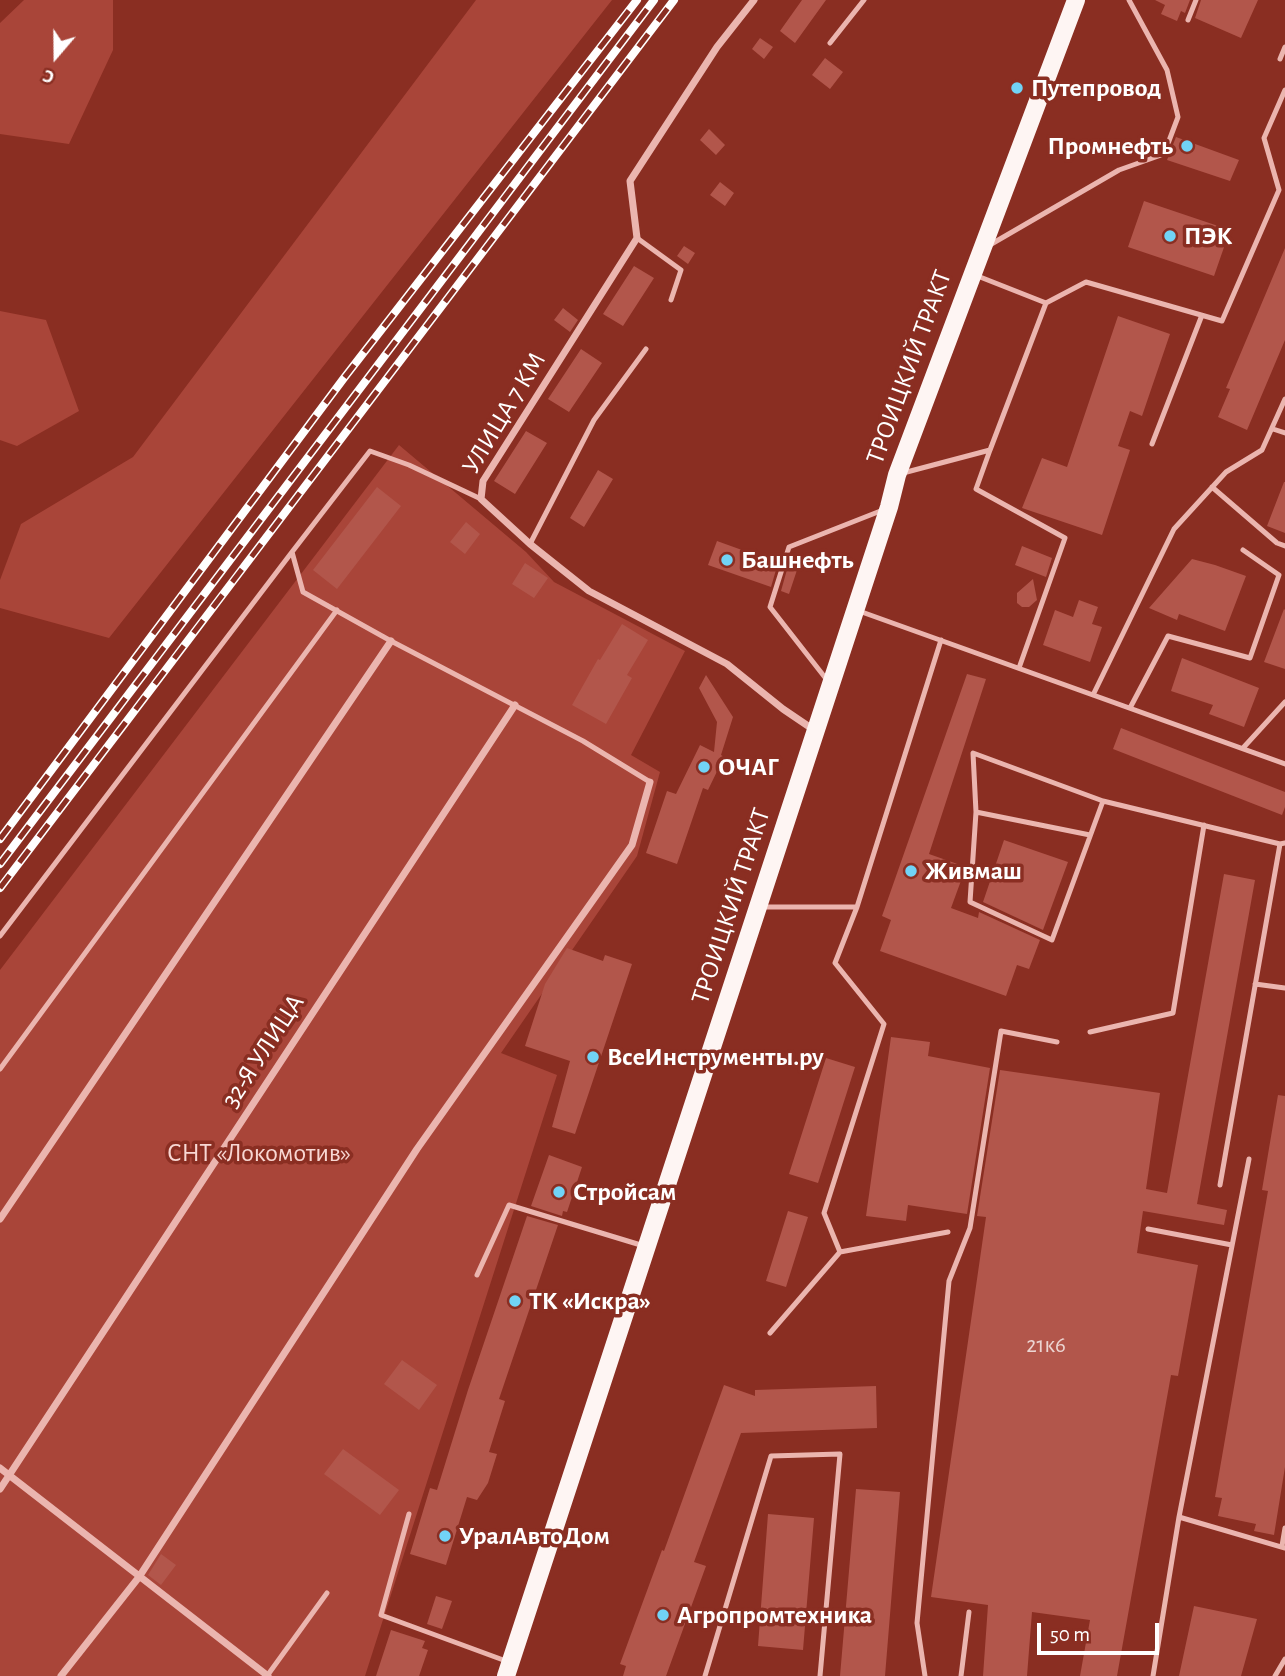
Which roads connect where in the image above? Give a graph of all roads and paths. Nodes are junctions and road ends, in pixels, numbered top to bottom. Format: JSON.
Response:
{"nodes":[{"id":1,"x":754,"y":0,"type":"edge"},
{"id":2,"x":864,"y":0,"type":"edge"},
{"id":3,"x":1076,"y":0,"type":"edge"},
{"id":4,"x":1129,"y":0,"type":"edge"},
{"id":5,"x":1196,"y":0,"type":"edge"},
{"id":6,"x":1188,"y":20,"type":"dead end"},
{"id":7,"x":830,"y":43,"type":"dead end"},
{"id":8,"x":1285,"y":47,"type":"edge"},
{"id":9,"x":1280,"y":59,"type":"dead end"},
{"id":10,"x":1285,"y":90,"type":"edge"},
{"id":11,"x":637,"y":238,"type":"junction"},
{"id":12,"x":979,"y":252,"type":"junction"},
{"id":13,"x":971,"y":274,"type":"junction"},
{"id":14,"x":671,"y":300,"type":"dead end"},
{"id":15,"x":1046,"y":303,"type":"junction"},
{"id":16,"x":1202,"y":315,"type":"junction"},
{"id":17,"x":646,"y":349,"type":"dead end"},
{"id":18,"x":1285,"y":399,"type":"edge"},
{"id":19,"x":1272,"y":429,"type":"junction"},
{"id":20,"x":1285,"y":433,"type":"edge"},
{"id":21,"x":1152,"y":444,"type":"dead end"},
{"id":22,"x":990,"y":450,"type":"junction"},
{"id":23,"x":897,"y":475,"type":"junction"},
{"id":24,"x":1212,"y":487,"type":"junction"},
{"id":25,"x":481,"y":499,"type":"junction"},
{"id":26,"x":889,"y":507,"type":"junction"},
{"id":27,"x":530,"y":544,"type":"junction"},
{"id":28,"x":1285,"y":546,"type":"edge"},
{"id":29,"x":1243,"y":550,"type":"dead end"},
{"id":30,"x":292,"y":552,"type":"junction"},
{"id":31,"x":337,"y":610,"type":"junction"},
{"id":32,"x":856,"y":610,"type":"junction"},
{"id":33,"x":941,"y":640,"type":"junction"},
{"id":34,"x":391,"y":641,"type":"junction"},
{"id":35,"x":1019,"y":668,"type":"junction"},
{"id":36,"x":830,"y":684,"type":"junction"},
{"id":37,"x":1093,"y":695,"type":"junction"},
{"id":38,"x":1285,"y":702,"type":"edge"},
{"id":39,"x":514,"y":705,"type":"junction"},
{"id":40,"x":1130,"y":708,"type":"junction"},
{"id":41,"x":815,"y":730,"type":"junction"},
{"id":42,"x":1243,"y":748,"type":"junction"},
{"id":43,"x":1285,"y":764,"type":"edge"},
{"id":44,"x":650,"y":782,"type":"joint"},
{"id":45,"x":1103,"y":801,"type":"junction"},
{"id":46,"x":976,"y":812,"type":"junction"},
{"id":47,"x":1204,"y":825,"type":"junction"},
{"id":48,"x":1090,"y":835,"type":"junction"},
{"id":49,"x":1282,"y":843,"type":"edge"},
{"id":50,"x":759,"y":907,"type":"junction"},
{"id":51,"x":857,"y":907,"type":"junction"},
{"id":52,"x":0,"y":936,"type":"edge"},
{"id":53,"x":1255,"y":984,"type":"junction"},
{"id":54,"x":1285,"y":988,"type":"edge"},
{"id":55,"x":1090,"y":1032,"type":"dead end"},
{"id":56,"x":1057,"y":1042,"type":"dead end"},
{"id":57,"x":0,"y":1069,"type":"edge"},
{"id":58,"x":1249,"y":1159,"type":"dead end"},
{"id":59,"x":1220,"y":1185,"type":"dead end"},
{"id":60,"x":0,"y":1219,"type":"edge"},
{"id":61,"x":1148,"y":1229,"type":"dead end"},
{"id":62,"x":948,"y":1232,"type":"dead end"},
{"id":63,"x":1232,"y":1245,"type":"junction"},
{"id":64,"x":647,"y":1247,"type":"junction"},
{"id":65,"x":840,"y":1252,"type":"junction"},
{"id":66,"x":477,"y":1275,"type":"dead end"},
{"id":67,"x":770,"y":1333,"type":"dead end"},
{"id":68,"x":0,"y":1468,"type":"edge"},
{"id":69,"x":10,"y":1476,"type":"junction"},
{"id":70,"x":0,"y":1489,"type":"edge"},
{"id":71,"x":410,"y":1514,"type":"dead end"},
{"id":72,"x":1179,"y":1517,"type":"junction"},
{"id":73,"x":1285,"y":1528,"type":"edge"},
{"id":74,"x":1283,"y":1547,"type":"edge"},
{"id":75,"x":139,"y":1577,"type":"junction"},
{"id":76,"x":327,"y":1593,"type":"dead end"},
{"id":77,"x":969,"y":1612,"type":"dead end"},
{"id":78,"x":1285,"y":1659,"type":"edge"},
{"id":79,"x":508,"y":1669,"type":"edge"},
{"id":80,"x":61,"y":1676,"type":"edge"},
{"id":81,"x":268,"y":1676,"type":"edge"},
{"id":82,"x":705,"y":1676,"type":"edge"},
{"id":83,"x":820,"y":1676,"type":"edge"},
{"id":84,"x":925,"y":1676,"type":"edge"},
{"id":85,"x":961,"y":1676,"type":"edge"},
{"id":86,"x":1153,"y":1676,"type":"edge"},
{"id":87,"x":1275,"y":1676,"type":"edge"}],
"edges":[{"from":1,"to":11,"type":"street"},
{"from":2,"to":7,"type":"lane"},
{"from":3,"to":12,"type":"main road","name":"ТРОИЦКИЙ ТРАКТ"},
{"from":4,"to":12,"type":"lane"},
{"from":5,"to":6,"type":"lane"},
{"from":8,"to":9,"type":"lane"},
{"from":10,"to":16,"type":"lane"},
{"from":11,"to":14,"type":"lane"},
{"from":11,"to":25,"type":"street","name":"УЛИЦА 7 КМ"},
{"from":12,"to":13,"type":"main road","name":"ТРОИЦКИЙ ТРАКТ"},
{"from":13,"to":15,"type":"lane"},
{"from":13,"to":23,"type":"main road","name":"ТРОИЦКИЙ ТРАКТ"},
{"from":15,"to":16,"type":"lane"},
{"from":15,"to":22,"type":"lane"},
{"from":16,"to":21,"type":"lane"},
{"from":17,"to":27,"type":"lane"},
{"from":18,"to":19,"type":"lane"},
{"from":19,"to":20,"type":"lane"},
{"from":19,"to":24,"type":"lane"},
{"from":22,"to":23,"type":"lane"},
{"from":22,"to":35,"type":"lane"},
{"from":23,"to":26,"type":"main road","name":"ТРОИЦКИЙ ТРАКТ"},
{"from":24,"to":28,"type":"lane"},
{"from":24,"to":37,"type":"lane"},
{"from":25,"to":27,"type":"street","name":"УЛИЦА 7 КМ"},
{"from":25,"to":30,"type":"lane"},
{"from":26,"to":32,"type":"main road","name":"ТРОИЦКИЙ ТРАКТ"},
{"from":26,"to":36,"type":"lane"},
{"from":27,"to":41,"type":"street","name":"УЛИЦА 7 КМ"},
{"from":29,"to":40,"type":"lane"},
{"from":30,"to":31,"type":"lane"},
{"from":30,"to":52,"type":"lane"},
{"from":31,"to":34,"type":"lane"},
{"from":31,"to":57,"type":"lane"},
{"from":32,"to":33,"type":"lane"},
{"from":32,"to":36,"type":"main road","name":"ТРОИЦКИЙ ТРАКТ"},
{"from":33,"to":35,"type":"lane"},
{"from":33,"to":51,"type":"lane"},
{"from":34,"to":39,"type":"lane"},
{"from":34,"to":60,"type":"street"},
{"from":35,"to":37,"type":"lane"},
{"from":36,"to":41,"type":"main road","name":"ТРОИЦКИЙ ТРАКТ"},
{"from":37,"to":40,"type":"lane"},
{"from":38,"to":42,"type":"lane"},
{"from":39,"to":44,"type":"lane"},
{"from":39,"to":69,"type":"street","name":"32-Я УЛИЦА"},
{"from":40,"to":42,"type":"lane"},
{"from":41,"to":50,"type":"main road","name":"ТРОИЦКИЙ ТРАКТ"},
{"from":42,"to":43,"type":"lane"},
{"from":44,"to":75,"type":"street"},
{"from":45,"to":46,"type":"lane"},
{"from":45,"to":47,"type":"lane"},
{"from":45,"to":48,"type":"lane"},
{"from":46,"to":48,"type":"lane"},
{"from":46,"to":48,"type":"lane"},
{"from":47,"to":49,"type":"lane"},
{"from":47,"to":55,"type":"lane"},
{"from":49,"to":53,"type":"lane"},
{"from":50,"to":51,"type":"lane"},
{"from":50,"to":64,"type":"main road","name":"ТРОИЦКИЙ ТРАКТ"},
{"from":51,"to":65,"type":"lane"},
{"from":53,"to":54,"type":"lane"},
{"from":53,"to":59,"type":"lane"},
{"from":56,"to":84,"type":"lane"},
{"from":58,"to":63,"type":"lane"},
{"from":61,"to":63,"type":"lane"},
{"from":62,"to":65,"type":"lane"},
{"from":63,"to":72,"type":"lane"},
{"from":64,"to":66,"type":"lane"},
{"from":64,"to":79,"type":"main road","name":"ТРОИЦКИЙ ТРАКТ"},
{"from":65,"to":67,"type":"lane"},
{"from":68,"to":69,"type":"street"},
{"from":69,"to":70,"type":"street","name":"32-Я УЛИЦА"},
{"from":69,"to":75,"type":"street"},
{"from":71,"to":79,"type":"lane"},
{"from":72,"to":74,"type":"lane"},
{"from":72,"to":86,"type":"lane"},
{"from":73,"to":74,"type":"lane"},
{"from":75,"to":80,"type":"street"},
{"from":75,"to":81,"type":"street"},
{"from":76,"to":81,"type":"lane"},
{"from":77,"to":85,"type":"lane"},
{"from":78,"to":87,"type":"lane"},
{"from":82,"to":83,"type":"lane"}]}
